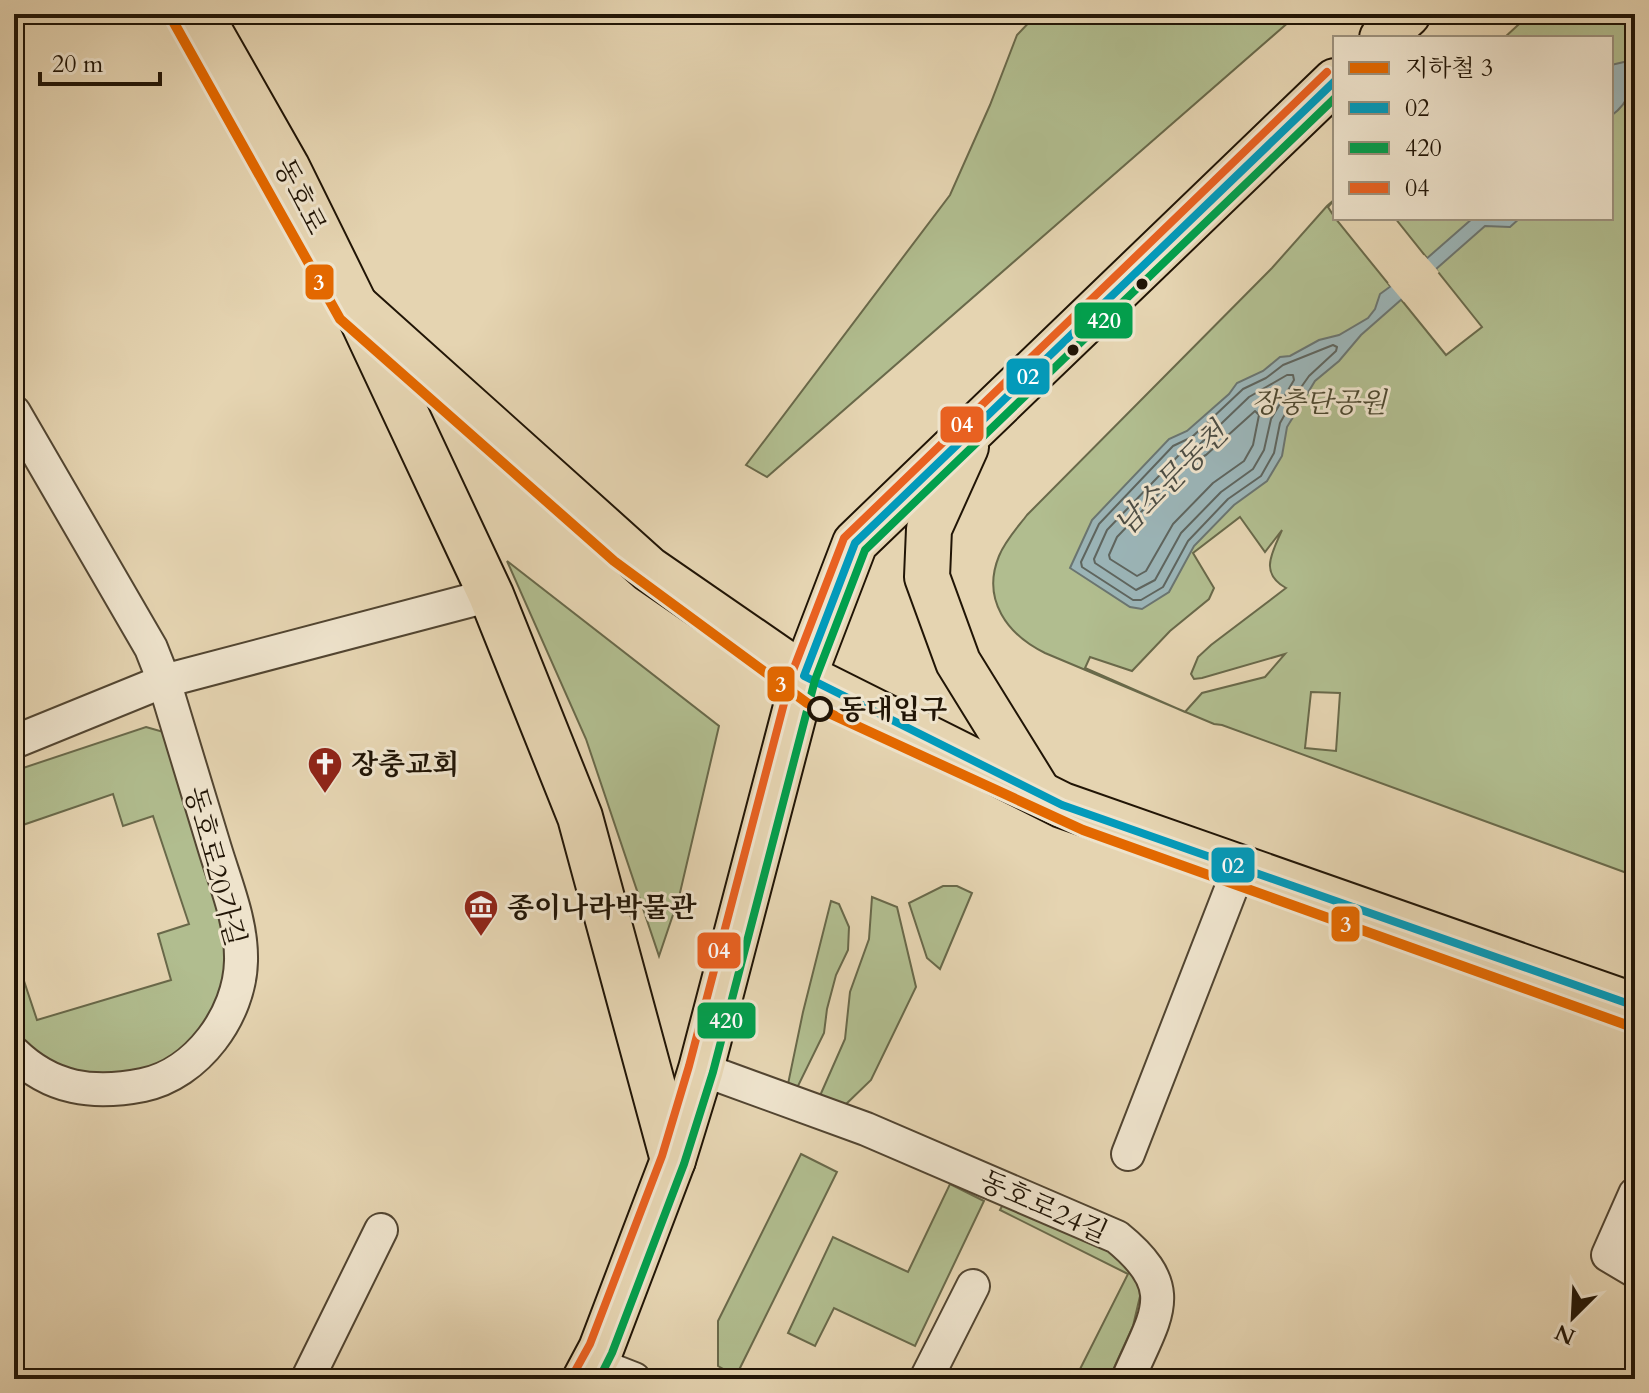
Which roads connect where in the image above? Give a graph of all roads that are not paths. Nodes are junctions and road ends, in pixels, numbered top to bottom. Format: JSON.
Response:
{"nodes":[{"id":1,"x":200,"y":14,"type":"edge"},
{"id":2,"x":1408,"y":14,"type":"edge"},
{"id":3,"x":1384,"y":36,"type":"edge"},
{"id":4,"x":1333,"y":83,"type":"edge"},
{"id":5,"x":355,"y":305,"type":"junction"},
{"id":6,"x":14,"y":412,"type":"edge"},
{"id":7,"x":976,"y":427,"type":"junction"},
{"id":8,"x":491,"y":595,"type":"junction"},
{"id":9,"x":804,"y":676,"type":"junction"},
{"id":10,"x":164,"y":681,"type":"junction"},
{"id":11,"x":14,"y":742,"type":"edge"},
{"id":12,"x":1050,"y":799,"type":"junction"},
{"id":13,"x":1240,"y":866,"type":"junction"},
{"id":14,"x":1635,"y":1006,"type":"edge"},
{"id":15,"x":14,"y":1053,"type":"edge"},
{"id":16,"x":701,"y":1069,"type":"junction"},
{"id":17,"x":1128,"y":1154,"type":"dead end"},
{"id":18,"x":673,"y":1160,"type":"junction"},
{"id":19,"x":1635,"y":1194,"type":"edge"},
{"id":20,"x":381,"y":1230,"type":"dead end"},
{"id":21,"x":1635,"y":1271,"type":"edge"},
{"id":22,"x":973,"y":1286,"type":"dead end"},
{"id":23,"x":589,"y":1371,"type":"edge"},
{"id":24,"x":313,"y":1379,"type":"edge"},
{"id":25,"x":634,"y":1379,"type":"edge"},
{"id":26,"x":926,"y":1379,"type":"edge"},
{"id":27,"x":1128,"y":1379,"type":"edge"}],
"edges":[{"from":1,"to":5,"type":"main road","name":"동호로"},
{"from":2,"to":3,"type":"main road"},
{"from":4,"to":7,"type":"main road"},
{"from":5,"to":8,"type":"main road"},
{"from":5,"to":9,"type":"main road","name":"동호로"},
{"from":6,"to":10,"type":"street","name":"동호로20가길"},
{"from":7,"to":9,"type":"main road"},
{"from":7,"to":12,"type":"main road"},
{"from":8,"to":10,"type":"street"},
{"from":8,"to":18,"type":"main road"},
{"from":9,"to":12,"type":"main road","name":"동호로"},
{"from":9,"to":16,"type":"main road"},
{"from":10,"to":11,"type":"street"},
{"from":10,"to":15,"type":"street","name":"동호로20가길"},
{"from":12,"to":13,"type":"main road","name":"동호로"},
{"from":13,"to":14,"type":"main road","name":"동호로"},
{"from":13,"to":17,"type":"street"},
{"from":16,"to":18,"type":"main road"},
{"from":16,"to":27,"type":"street","name":"동호로24길"},
{"from":18,"to":23,"type":"main road"},
{"from":19,"to":21,"type":"street"},
{"from":20,"to":24,"type":"street"},
{"from":22,"to":26,"type":"street"},
{"from":23,"to":25,"type":"street"}]}
